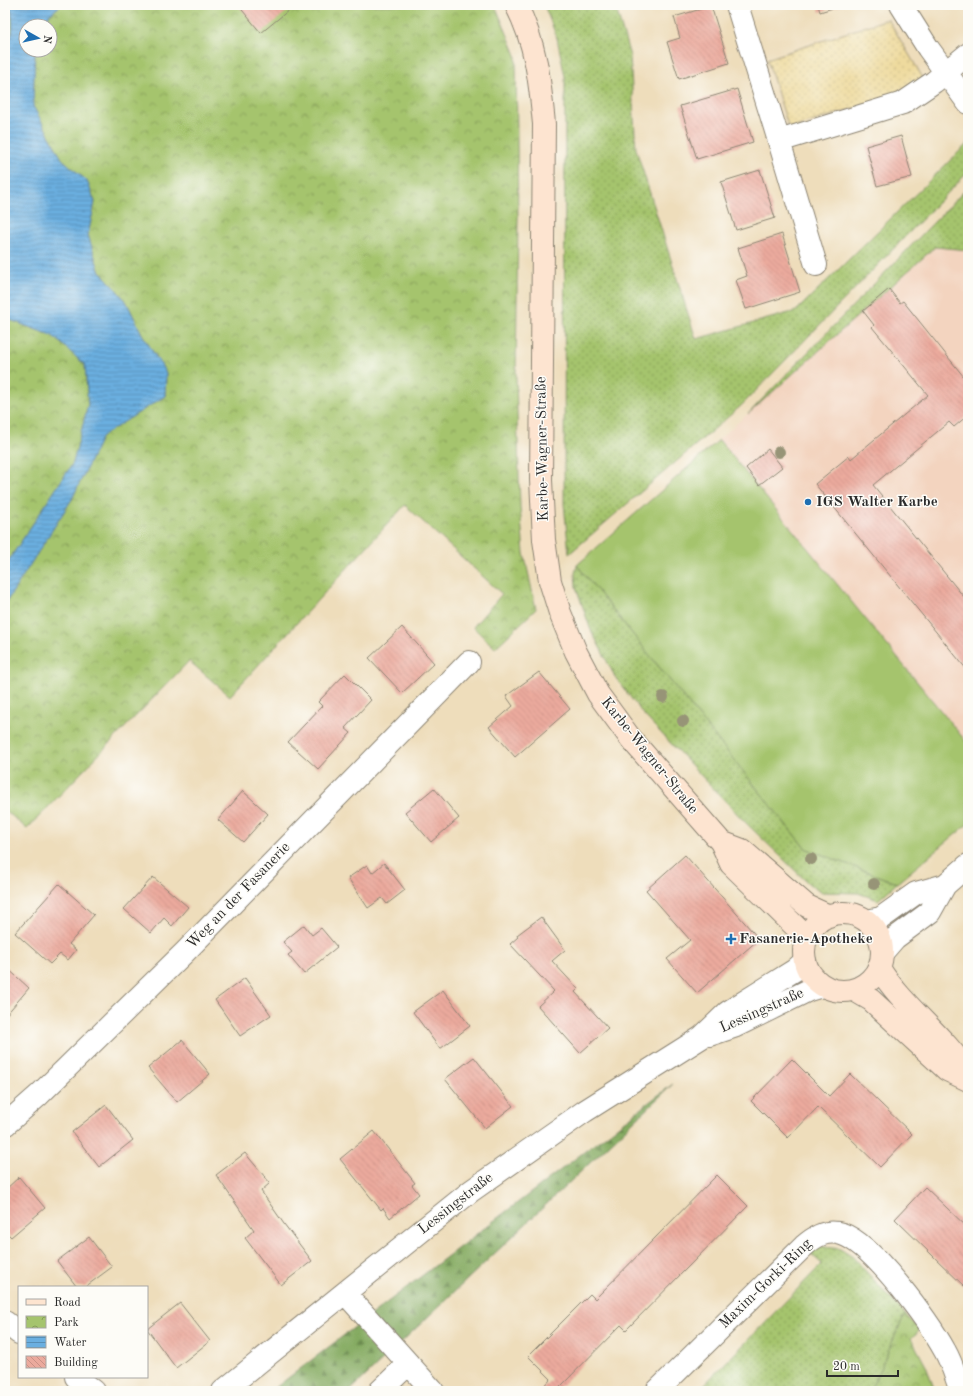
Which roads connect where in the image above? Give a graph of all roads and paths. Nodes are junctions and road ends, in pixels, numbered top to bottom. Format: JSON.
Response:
{"nodes":[{"id":1,"x":516,"y":5,"type":"edge"},
{"id":2,"x":737,"y":5,"type":"edge"},
{"id":3,"x":901,"y":5,"type":"edge"},
{"id":4,"x":968,"y":54,"type":"edge"},
{"id":5,"x":946,"y":73,"type":"junction"},
{"id":6,"x":968,"y":103,"type":"edge"},
{"id":7,"x":779,"y":141,"type":"junction"},
{"id":8,"x":816,"y":265,"type":"dead end"},
{"id":9,"x":468,"y":662,"type":"dead end"},
{"id":10,"x":721,"y":842,"type":"junction"},
{"id":11,"x":960,"y":878,"type":"edge"},
{"id":12,"x":829,"y":916,"type":"junction"},
{"id":13,"x":867,"y":921,"type":"junction"},
{"id":14,"x":805,"y":951,"type":"junction"},
{"id":15,"x":880,"y":960,"type":"junction"},
{"id":16,"x":822,"y":986,"type":"junction"},
{"id":17,"x":854,"y":990,"type":"junction"},
{"id":18,"x":702,"y":1037,"type":"junction"},
{"id":19,"x":968,"y":1073,"type":"edge"},
{"id":20,"x":968,"y":1080,"type":"edge"},
{"id":21,"x":5,"y":1125,"type":"edge"},
{"id":22,"x":345,"y":1293,"type":"junction"},
{"id":23,"x":5,"y":1322,"type":"edge"},
{"id":24,"x":18,"y":1332,"type":"edge"},
{"id":25,"x":408,"y":1364,"type":"junction"},
{"id":26,"x":77,"y":1378,"type":"edge"},
{"id":27,"x":94,"y":1391,"type":"edge"},
{"id":28,"x":223,"y":1391,"type":"edge"},
{"id":29,"x":380,"y":1391,"type":"edge"},
{"id":30,"x":433,"y":1391,"type":"edge"},
{"id":31,"x":656,"y":1391,"type":"edge"},
{"id":32,"x":961,"y":1391,"type":"edge"}],
"edges":[{"from":1,"to":10,"type":"street","name":"Karbe-Wagner-Straße"},
{"from":2,"to":7,"type":"street"},
{"from":3,"to":5,"type":"street"},
{"from":4,"to":5,"type":"street"},
{"from":5,"to":6,"type":"street"},
{"from":5,"to":7,"type":"street"},
{"from":7,"to":8,"type":"street"},
{"from":9,"to":21,"type":"street","name":"Weg an der Fasanerie"},
{"from":10,"to":12,"type":"street","name":"Karbe-Wagner-Straße"},
{"from":10,"to":14,"type":"street","name":"Karbe-Wagner-Straße"},
{"from":11,"to":13,"type":"street"},
{"from":11,"to":15,"type":"street"},
{"from":12,"to":13,"type":"street"},
{"from":12,"to":14,"type":"street"},
{"from":13,"to":15,"type":"street"},
{"from":14,"to":16,"type":"street"},
{"from":14,"to":18,"type":"street","name":"Lessingstraße"},
{"from":15,"to":17,"type":"street"},
{"from":15,"to":19,"type":"street"},
{"from":16,"to":17,"type":"street"},
{"from":16,"to":18,"type":"street","name":"Lessingstraße"},
{"from":17,"to":20,"type":"street"},
{"from":18,"to":22,"type":"street","name":"Lessingstraße"},
{"from":22,"to":25,"type":"street"},
{"from":22,"to":28,"type":"street","name":"Lessingstraße"},
{"from":23,"to":24,"type":"street"},
{"from":25,"to":29,"type":"street"},
{"from":25,"to":30,"type":"street"},
{"from":26,"to":27,"type":"street"},
{"from":31,"to":32,"type":"street","name":"Maxim-Gorki-Ring"}]}
